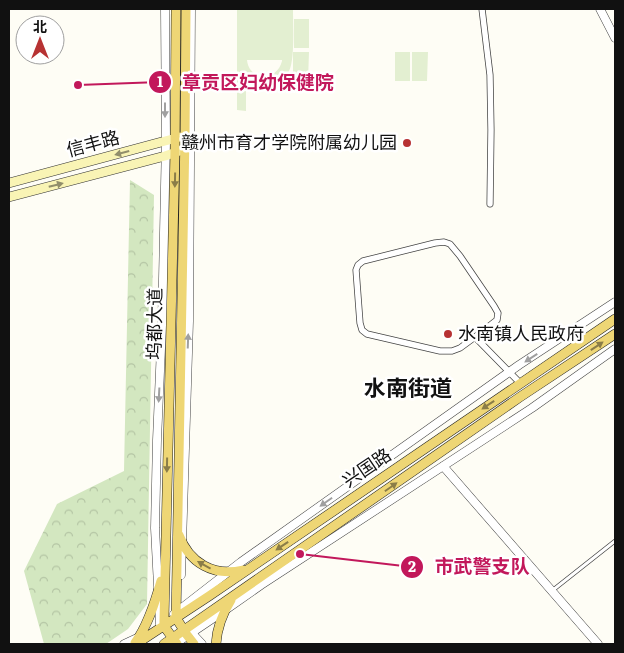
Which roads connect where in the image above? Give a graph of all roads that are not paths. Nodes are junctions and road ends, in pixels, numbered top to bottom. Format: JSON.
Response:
{"nodes":[{"id":1,"x":165,"y":9,"type":"edge"},
{"id":2,"x":176,"y":9,"type":"edge"},
{"id":3,"x":186,"y":9,"type":"edge"},
{"id":4,"x":191,"y":9,"type":"edge"},
{"id":5,"x":482,"y":9,"type":"edge"},
{"id":6,"x":600,"y":9,"type":"edge"},
{"id":7,"x":615,"y":38,"type":"edge"},
{"id":8,"x":185,"y":135,"type":"junction"},
{"id":9,"x":175,"y":139,"type":"junction"},
{"id":10,"x":166,"y":141,"type":"junction"},
{"id":11,"x":185,"y":149,"type":"junction"},
{"id":12,"x":175,"y":152,"type":"junction"},
{"id":13,"x":165,"y":156,"type":"junction"},
{"id":14,"x":9,"y":183,"type":"edge"},
{"id":15,"x":9,"y":197,"type":"edge"},
{"id":16,"x":490,"y":204,"type":"dead end"},
{"id":17,"x":615,"y":302,"type":"edge"},
{"id":18,"x":615,"y":318,"type":"edge"},
{"id":19,"x":615,"y":334,"type":"edge"},
{"id":20,"x":475,"y":337,"type":"junction"},
{"id":21,"x":615,"y":349,"type":"edge"},
{"id":22,"x":509,"y":372,"type":"junction"},
{"id":23,"x":520,"y":383,"type":"junction"},
{"id":24,"x":443,"y":466,"type":"junction"},
{"id":25,"x":177,"y":527,"type":"junction"},
{"id":26,"x":615,"y":541,"type":"edge"},
{"id":27,"x":165,"y":542,"type":"junction"},
{"id":28,"x":182,"y":544,"type":"junction"},
{"id":29,"x":251,"y":567,"type":"junction"},
{"id":30,"x":228,"y":572,"type":"junction"},
{"id":31,"x":159,"y":591,"type":"junction"},
{"id":32,"x":552,"y":591,"type":"junction"},
{"id":33,"x":237,"y":594,"type":"junction"},
{"id":34,"x":224,"y":611,"type":"junction"},
{"id":35,"x":178,"y":614,"type":"junction"},
{"id":36,"x":162,"y":625,"type":"junction"},
{"id":37,"x":187,"y":631,"type":"junction"},
{"id":38,"x":136,"y":642,"type":"edge"},
{"id":39,"x":172,"y":643,"type":"edge"},
{"id":40,"x":124,"y":644,"type":"edge"},
{"id":41,"x":194,"y":644,"type":"edge"},
{"id":42,"x":202,"y":644,"type":"edge"},
{"id":43,"x":216,"y":644,"type":"edge"},
{"id":44,"x":598,"y":644,"type":"edge"}],
"edges":[{"from":1,"to":10,"type":"street","one_way":true},
{"from":2,"to":9,"type":"main road","name":"坞都大道"},
{"from":3,"to":8,"type":"main road","name":"坞都大道"},
{"from":28,"to":4,"type":"street","one_way":true},
{"from":5,"to":16,"type":"street"},
{"from":6,"to":7,"type":"street"},
{"from":8,"to":9,"type":"main road","name":"信丰路"},
{"from":8,"to":11,"type":"main road","name":"坞都大道"},
{"from":9,"to":10,"type":"main road","name":"信丰路"},
{"from":9,"to":12,"type":"main road","name":"坞都大道"},
{"from":10,"to":13,"type":"street"},
{"from":10,"to":14,"type":"main road","name":"信丰路","one_way":true},
{"from":11,"to":12,"type":"main road","name":"信丰路"},
{"from":11,"to":25,"type":"main road","name":"坞都大道"},
{"from":12,"to":13,"type":"main road","name":"信丰路"},
{"from":12,"to":27,"type":"main road","name":"坞都大道","one_way":true},
{"from":15,"to":13,"type":"main road","name":"信丰路","one_way":true},
{"from":13,"to":31,"type":"street","one_way":true},
{"from":17,"to":22,"type":"street","one_way":true},
{"from":18,"to":23,"type":"main road","name":"兴国路"},
{"from":33,"to":19,"type":"main road","name":"兴国路","one_way":true},
{"from":20,"to":20,"type":"street"},
{"from":20,"to":22,"type":"street"},
{"from":21,"to":24,"type":"street"},
{"from":22,"to":23,"type":"street"},
{"from":22,"to":30,"type":"street","one_way":true},
{"from":23,"to":29,"type":"main road","name":"兴国路","one_way":true},
{"from":24,"to":32,"type":"street"},
{"from":24,"to":34,"type":"street"},
{"from":25,"to":28,"type":"main road"},
{"from":25,"to":35,"type":"main road","name":"坞都大道"},
{"from":26,"to":32,"type":"lane"},
{"from":27,"to":31,"type":"main road"},
{"from":27,"to":36,"type":"main road","name":"坞都大道"},
{"from":30,"to":28,"type":"main road","one_way":true},
{"from":28,"to":35,"type":"street"},
{"from":29,"to":30,"type":"main road"},
{"from":29,"to":35,"type":"main road","name":"兴国路"},
{"from":30,"to":35,"type":"street"},
{"from":31,"to":36,"type":"street"},
{"from":31,"to":38,"type":"main road"},
{"from":32,"to":44,"type":"street"},
{"from":33,"to":34,"type":"main road"},
{"from":33,"to":37,"type":"main road","name":"兴国路"},
{"from":34,"to":37,"type":"street"},
{"from":34,"to":43,"type":"main road"},
{"from":35,"to":36,"type":"main road","name":"兴国路"},
{"from":35,"to":37,"type":"main road"},
{"from":36,"to":38,"type":"main road","name":"兴国路"},
{"from":36,"to":39,"type":"main road"},
{"from":37,"to":39,"type":"main road","name":"兴国路"},
{"from":37,"to":41,"type":"main road"},
{"from":37,"to":42,"type":"street"},
{"from":38,"to":40,"type":"street"}]}
